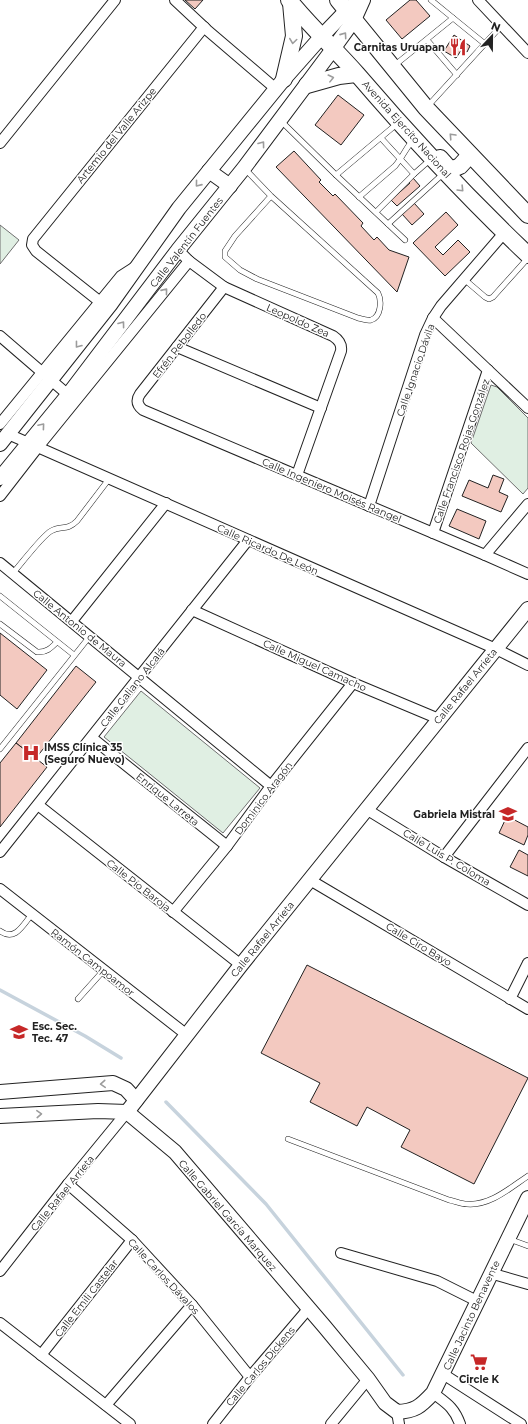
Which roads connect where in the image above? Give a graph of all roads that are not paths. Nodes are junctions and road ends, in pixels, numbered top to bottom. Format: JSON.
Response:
{"nodes":[{"id":1,"x":115,"y":0,"type":"edge"},
{"id":2,"x":175,"y":0,"type":"edge"},
{"id":3,"x":362,"y":0,"type":"edge"},
{"id":4,"x":430,"y":0,"type":"edge"},
{"id":5,"x":478,"y":0,"type":"edge"},
{"id":6,"x":290,"y":1,"type":"edge"},
{"id":7,"x":346,"y":10,"type":"edge"},
{"id":8,"x":453,"y":18,"type":"junction"},
{"id":9,"x":502,"y":25,"type":"junction"},
{"id":10,"x":204,"y":27,"type":"junction"},
{"id":11,"x":322,"y":36,"type":"junction"},
{"id":12,"x":426,"y":40,"type":"junction"},
{"id":13,"x":484,"y":44,"type":"junction"},
{"id":14,"x":333,"y":49,"type":"junction"},
{"id":15,"x":528,"y":53,"type":"edge"},
{"id":16,"x":392,"y":67,"type":"junction"},
{"id":17,"x":356,"y":74,"type":"junction"},
{"id":18,"x":457,"y":75,"type":"junction"},
{"id":19,"x":280,"y":84,"type":"junction"},
{"id":20,"x":307,"y":85,"type":"junction"},
{"id":21,"x":426,"y":108,"type":"junction"},
{"id":22,"x":280,"y":120,"type":"junction"},
{"id":23,"x":405,"y":130,"type":"junction"},
{"id":24,"x":381,"y":138,"type":"junction"},
{"id":25,"x":0,"y":143,"type":"edge"},
{"id":26,"x":470,"y":155,"type":"junction"},
{"id":27,"x":432,"y":158,"type":"junction"},
{"id":28,"x":400,"y":160,"type":"junction"},
{"id":29,"x":244,"y":168,"type":"junction"},
{"id":30,"x":209,"y":171,"type":"junction"},
{"id":31,"x":445,"y":172,"type":"junction"},
{"id":32,"x":414,"y":174,"type":"junction"},
{"id":33,"x":336,"y":175,"type":"junction"},
{"id":34,"x":230,"y":186,"type":"junction"},
{"id":35,"x":271,"y":196,"type":"junction"},
{"id":36,"x":359,"y":197,"type":"junction"},
{"id":37,"x":376,"y":212,"type":"junction"},
{"id":38,"x":528,"y":215,"type":"edge"},
{"id":39,"x":388,"y":224,"type":"junction"},
{"id":40,"x":504,"y":233,"type":"junction"},
{"id":41,"x":405,"y":240,"type":"dead end"},
{"id":42,"x":178,"y":250,"type":"junction"},
{"id":43,"x":528,"y":257,"type":"edge"},
{"id":44,"x":189,"y":261,"type":"junction"},
{"id":45,"x":139,"y":264,"type":"junction"},
{"id":46,"x":464,"y":279,"type":"junction"},
{"id":47,"x":224,"y":288,"type":"junction"},
{"id":48,"x":99,"y":301,"type":"junction"},
{"id":49,"x":433,"y":318,"type":"junction"},
{"id":50,"x":0,"y":336,"type":"edge"},
{"id":51,"x":177,"y":347,"type":"junction"},
{"id":52,"x":488,"y":370,"type":"junction"},
{"id":53,"x":46,"y":375,"type":"junction"},
{"id":54,"x":72,"y":398,"type":"junction"},
{"id":55,"x":138,"y":404,"type":"joint"},
{"id":56,"x":321,"y":408,"type":"junction"},
{"id":57,"x":528,"y":408,"type":"edge"},
{"id":58,"x":3,"y":434,"type":"edge"},
{"id":59,"x":33,"y":445,"type":"junction"},
{"id":60,"x":297,"y":475,"type":"junction"},
{"id":61,"x":0,"y":478,"type":"edge"},
{"id":62,"x":109,"y":478,"type":"junction"},
{"id":63,"x":0,"y":496,"type":"edge"},
{"id":64,"x":166,"y":503,"type":"junction"},
{"id":65,"x":528,"y":504,"type":"edge"},
{"id":66,"x":369,"y":506,"type":"junction"},
{"id":67,"x":433,"y":532,"type":"junction"},
{"id":68,"x":248,"y":540,"type":"junction"},
{"id":69,"x":485,"y":554,"type":"junction"},
{"id":70,"x":0,"y":563,"type":"edge"},
{"id":71,"x":13,"y":574,"type":"junction"},
{"id":72,"x":528,"y":574,"type":"edge"},
{"id":73,"x":0,"y":596,"type":"edge"},
{"id":74,"x":528,"y":609,"type":"edge"},
{"id":75,"x":192,"y":610,"type":"junction"},
{"id":76,"x":72,"y":621,"type":"junction"},
{"id":77,"x":0,"y":624,"type":"edge"},
{"id":78,"x":90,"y":636,"type":"junction"},
{"id":79,"x":56,"y":642,"type":"junction"},
{"id":80,"x":496,"y":649,"type":"junction"},
{"id":81,"x":74,"y":655,"type":"junction"},
{"id":82,"x":528,"y":666,"type":"edge"},
{"id":83,"x":139,"y":677,"type":"junction"},
{"id":84,"x":353,"y":683,"type":"junction"},
{"id":85,"x":439,"y":719,"type":"junction"},
{"id":86,"x":92,"y":738,"type":"junction"},
{"id":87,"x":528,"y":748,"type":"edge"},
{"id":88,"x":0,"y":749,"type":"edge"},
{"id":89,"x":524,"y":761,"type":"edge"},
{"id":90,"x":271,"y":786,"type":"junction"},
{"id":91,"x":38,"y":805,"type":"junction"},
{"id":92,"x":366,"y":809,"type":"junction"},
{"id":93,"x":226,"y":846,"type":"junction"},
{"id":94,"x":0,"y":852,"type":"edge"},
{"id":95,"x":444,"y":857,"type":"junction"},
{"id":96,"x":310,"y":880,"type":"junction"},
{"id":97,"x":0,"y":889,"type":"edge"},
{"id":98,"x":528,"y":905,"type":"edge"},
{"id":99,"x":173,"y":912,"type":"junction"},
{"id":100,"x":32,"y":914,"type":"junction"},
{"id":101,"x":0,"y":931,"type":"edge"},
{"id":102,"x":528,"y":963,"type":"edge"},
{"id":103,"x":241,"y":965,"type":"junction"},
{"id":104,"x":104,"y":970,"type":"junction"},
{"id":105,"x":78,"y":999,"type":"dead end"},
{"id":106,"x":510,"y":999,"type":"junction"},
{"id":107,"x":528,"y":1009,"type":"edge"},
{"id":108,"x":186,"y":1035,"type":"junction"},
{"id":109,"x":0,"y":1092,"type":"edge"},
{"id":110,"x":136,"y":1100,"type":"junction"},
{"id":111,"x":127,"y":1112,"type":"junction"},
{"id":112,"x":0,"y":1116,"type":"edge"},
{"id":113,"x":288,"y":1139,"type":"dead end"},
{"id":114,"x":528,"y":1176,"type":"edge"},
{"id":115,"x":68,"y":1184,"type":"junction"},
{"id":116,"x":528,"y":1198,"type":"edge"},
{"id":117,"x":508,"y":1239,"type":"junction"},
{"id":118,"x":132,"y":1240,"type":"junction"},
{"id":119,"x":528,"y":1246,"type":"edge"},
{"id":120,"x":341,"y":1253,"type":"dead end"},
{"id":121,"x":0,"y":1271,"type":"edge"},
{"id":122,"x":490,"y":1273,"type":"junction"},
{"id":123,"x":528,"y":1284,"type":"edge"},
{"id":124,"x":477,"y":1301,"type":"junction"},
{"id":125,"x":192,"y":1305,"type":"junction"},
{"id":126,"x":309,"y":1308,"type":"junction"},
{"id":127,"x":0,"y":1323,"type":"edge"},
{"id":128,"x":41,"y":1355,"type":"junction"},
{"id":129,"x":443,"y":1374,"type":"junction"},
{"id":130,"x":250,"y":1377,"type":"junction"},
{"id":131,"x":368,"y":1379,"type":"junction"},
{"id":132,"x":432,"y":1393,"type":"junction"},
{"id":133,"x":106,"y":1406,"type":"junction"},
{"id":134,"x":398,"y":1418,"type":"edge"},
{"id":135,"x":130,"y":1424,"type":"edge"},
{"id":136,"x":213,"y":1424,"type":"edge"},
{"id":137,"x":331,"y":1424,"type":"edge"},
{"id":138,"x":460,"y":1424,"type":"edge"},
{"id":139,"x":521,"y":1424,"type":"edge"}],
"edges":[{"from":1,"to":25,"type":"street"},
{"from":2,"to":10,"type":"street"},
{"from":3,"to":7,"type":"street","name":"Calle Valentín Fuentes"},
{"from":4,"to":8,"type":"lane"},
{"from":5,"to":9,"type":"street"},
{"from":6,"to":11,"type":"main road","name":"Avenida Ejercito Nacional"},
{"from":6,"to":19,"type":"main road","one_way":true},
{"from":7,"to":11,"type":"street","name":"Calle Valentín Fuentes"},
{"from":14,"to":7,"type":"street","name":"Calle Valentín Fuentes","one_way":true},
{"from":7,"to":16,"type":"main road"},
{"from":8,"to":12,"type":"lane"},
{"from":8,"to":13,"type":"lane"},
{"from":9,"to":13,"type":"lane"},
{"from":9,"to":15,"type":"street"},
{"from":10,"to":19,"type":"street"},
{"from":10,"to":48,"type":"street","name":"Artemio del Valle Arizpe"},
{"from":11,"to":14,"type":"main road","name":"Avenida Ejercito Nacional"},
{"from":11,"to":19,"type":"street","name":"Calle Valentín Fuentes"},
{"from":12,"to":16,"type":"lane"},
{"from":12,"to":18,"type":"lane"},
{"from":13,"to":18,"type":"lane"},
{"from":14,"to":17,"type":"main road","name":"Avenida Ejercito Nacional"},
{"from":14,"to":20,"type":"street","name":"Calle Valentín Fuentes"},
{"from":16,"to":21,"type":"main road"},
{"from":20,"to":17,"type":"main road","one_way":true},
{"from":17,"to":23,"type":"main road","name":"Avenida Ejercito Nacional"},
{"from":18,"to":21,"type":"lane"},
{"from":19,"to":30,"type":"street","name":"Calle Valentín Fuentes"},
{"from":20,"to":22,"type":"street","name":"Calle Valentín Fuentes"},
{"from":26,"to":21,"type":"main road","one_way":true},
{"from":29,"to":22,"type":"street","name":"Calle Valentín Fuentes","one_way":true},
{"from":22,"to":33,"type":"lane"},
{"from":23,"to":24,"type":"lane"},
{"from":23,"to":26,"type":"main road"},
{"from":23,"to":27,"type":"main road","name":"Avenida Ejercito Nacional"},
{"from":23,"to":28,"type":"lane"},
{"from":24,"to":28,"type":"lane"},
{"from":24,"to":33,"type":"lane"},
{"from":26,"to":38,"type":"main road"},
{"from":27,"to":31,"type":"main road","name":"Avenida Ejercito Nacional"},
{"from":27,"to":32,"type":"lane"},
{"from":28,"to":32,"type":"lane"},
{"from":28,"to":36,"type":"lane"},
{"from":29,"to":34,"type":"street","name":"Calle Valentín Fuentes"},
{"from":29,"to":35,"type":"lane"},
{"from":30,"to":34,"type":"street"},
{"from":30,"to":45,"type":"street","name":"Calle Valentín Fuentes","one_way":true},
{"from":31,"to":39,"type":"lane"},
{"from":31,"to":40,"type":"main road","name":"Avenida Ejercito Nacional","one_way":true},
{"from":32,"to":37,"type":"lane"},
{"from":33,"to":36,"type":"lane"},
{"from":34,"to":42,"type":"street","name":"Calle Valentín Fuentes"},
{"from":35,"to":35,"type":"lane"},
{"from":36,"to":37,"type":"lane"},
{"from":37,"to":39,"type":"lane"},
{"from":39,"to":41,"type":"lane"},
{"from":40,"to":43,"type":"main road","name":"Avenida Ejercito Nacional"},
{"from":40,"to":46,"type":"street","name":"Calle Ignacio Dávila"},
{"from":42,"to":44,"type":"street","name":"Leopoldo Zea"},
{"from":54,"to":42,"type":"street","name":"Calle Valentín Fuentes","one_way":true},
{"from":43,"to":46,"type":"lane"},
{"from":44,"to":47,"type":"street","name":"Leopoldo Zea"},
{"from":54,"to":44,"type":"street","one_way":true},
{"from":45,"to":48,"type":"street"},
{"from":45,"to":53,"type":"street","name":"Calle Valentín Fuentes","one_way":true},
{"from":46,"to":49,"type":"street","name":"Calle Ignacio Dávila"},
{"from":47,"to":51,"type":"street","name":"Efrén Rebolledo"},
{"from":47,"to":56,"type":"street","name":"Leopoldo Zea"},
{"from":48,"to":53,"type":"street"},
{"from":49,"to":52,"type":"street"},
{"from":49,"to":66,"type":"street","name":"Calle Ignacio Dávila"},
{"from":50,"to":53,"type":"street"},
{"from":51,"to":55,"type":"street","name":"Efrén Rebolledo"},
{"from":51,"to":56,"type":"street"},
{"from":52,"to":57,"type":"street"},
{"from":52,"to":67,"type":"street","name":"Calle Francisco Rojas González"},
{"from":53,"to":54,"type":"street"},
{"from":53,"to":58,"type":"street","name":"Calle Valentín Fuentes"},
{"from":59,"to":54,"type":"street","name":"Calle Valentín Fuentes","one_way":true},
{"from":55,"to":60,"type":"street","name":"Calle Ingeniero Moisés Rangel"},
{"from":56,"to":60,"type":"street","name":"Leopoldo Zea"},
{"from":58,"to":59,"type":"street","name":"Calle Ricardo De León"},
{"from":59,"to":61,"type":"street","name":"Calle Valentín Fuentes"},
{"from":59,"to":62,"type":"street","name":"Calle Ricardo De León"},
{"from":59,"to":63,"type":"street"},
{"from":60,"to":66,"type":"street","name":"Calle Ingeniero Moisés Rangel"},
{"from":62,"to":64,"type":"street","name":"Calle Ricardo De León"},
{"from":62,"to":71,"type":"lane"},
{"from":64,"to":68,"type":"street","name":"Calle Ricardo De León"},
{"from":64,"to":76,"type":"street"},
{"from":65,"to":69,"type":"street"},
{"from":66,"to":67,"type":"street","name":"Calle Ingeniero Moisés Rangel"},
{"from":67,"to":69,"type":"street","name":"Calle Ingeniero Moisés Rangel"},
{"from":68,"to":75,"type":"street","name":"Calle Galiano Alcalá"},
{"from":68,"to":80,"type":"street","name":"Calle Ricardo De León"},
{"from":69,"to":72,"type":"street","name":"Calle Ingeniero Moisés Rangel"},
{"from":70,"to":71,"type":"street","name":"Calle Antonio de Maura"},
{"from":71,"to":76,"type":"street","name":"Calle Antonio de Maura"},
{"from":73,"to":79,"type":"lane"},
{"from":74,"to":80,"type":"street","name":"Calle Rafael Arrieta"},
{"from":75,"to":83,"type":"street","name":"Calle Galiano Alcalá"},
{"from":75,"to":84,"type":"street","name":"Calle Miguel Camacho"},
{"from":76,"to":78,"type":"street","name":"Calle Antonio de Maura"},
{"from":77,"to":79,"type":"lane"},
{"from":78,"to":81,"type":"lane"},
{"from":78,"to":83,"type":"street","name":"Calle Antonio de Maura"},
{"from":79,"to":81,"type":"lane"},
{"from":80,"to":82,"type":"street","name":"Calle Ricardo De León"},
{"from":80,"to":85,"type":"street","name":"Calle Rafael Arrieta"},
{"from":81,"to":88,"type":"lane"},
{"from":83,"to":86,"type":"street","name":"Calle Galiano Alcalá"},
{"from":83,"to":90,"type":"street","name":"Calle Antonio de Maura"},
{"from":84,"to":85,"type":"street","name":"Calle Miguel Camacho"},
{"from":84,"to":90,"type":"street","name":"Dominico Aragón"},
{"from":85,"to":92,"type":"street","name":"Calle Rafael Arrieta"},
{"from":86,"to":91,"type":"street","name":"Calle Galiano Alcalá"},
{"from":86,"to":93,"type":"street","name":"Enrique Larreta"},
{"from":87,"to":89,"type":"street"},
{"from":89,"to":95,"type":"street"},
{"from":90,"to":93,"type":"street","name":"Dominico Aragón"},
{"from":91,"to":94,"type":"street","name":"Calle Galiano Alcalá"},
{"from":91,"to":99,"type":"street","name":"Calle Pío Baroja"},
{"from":92,"to":95,"type":"street","name":"Calle Luis P. Coloma"},
{"from":92,"to":96,"type":"street","name":"Calle Rafael Arrieta"},
{"from":93,"to":99,"type":"street","name":"Dominico Aragón"},
{"from":95,"to":98,"type":"street","name":"Calle Luis P. Coloma"},
{"from":96,"to":103,"type":"street","name":"Calle Rafael Arrieta"},
{"from":96,"to":106,"type":"street","name":"Calle Ciro Bayo"},
{"from":97,"to":100,"type":"street","name":"Ramón Campoamor"},
{"from":99,"to":103,"type":"street","name":"Calle Pío Baroja"},
{"from":100,"to":101,"type":"lane"},
{"from":100,"to":104,"type":"street","name":"Ramón Campoamor"},
{"from":102,"to":106,"type":"street"},
{"from":103,"to":108,"type":"street","name":"Calle Rafael Arrieta"},
{"from":104,"to":105,"type":"lane"},
{"from":104,"to":108,"type":"street","name":"Ramón Campoamor"},
{"from":106,"to":107,"type":"street","name":"Calle Ciro Bayo"},
{"from":108,"to":110,"type":"street","name":"Calle Rafael Arrieta"},
{"from":110,"to":109,"type":"street","one_way":true},
{"from":110,"to":111,"type":"street","name":"Calle Rafael Arrieta"},
{"from":112,"to":111,"type":"street","one_way":true},
{"from":111,"to":115,"type":"street","name":"Calle Rafael Arrieta"},
{"from":111,"to":126,"type":"street","name":"Calle Gabriel García Marquez"},
{"from":113,"to":114,"type":"lane"},
{"from":115,"to":118,"type":"street","name":"Calle Carlos Dávalos"},
{"from":115,"to":121,"type":"street","name":"Calle Rafael Arrieta"},
{"from":116,"to":117,"type":"street","name":"Calle Jacinto Benavente"},
{"from":117,"to":119,"type":"lane"},
{"from":117,"to":122,"type":"street","name":"Calle Jacinto Benavente"},
{"from":118,"to":125,"type":"street","name":"Calle Carlos Dávalos"},
{"from":118,"to":128,"type":"street","name":"Calle Emili Castelar"},
{"from":120,"to":124,"type":"street"},
{"from":122,"to":123,"type":"street"},
{"from":122,"to":124,"type":"street","name":"Calle Jacinto Benavente"},
{"from":124,"to":129,"type":"street","name":"Calle Jacinto Benavente"},
{"from":125,"to":130,"type":"street","name":"Calle Carlos Dávalos"},
{"from":125,"to":133,"type":"street"},
{"from":126,"to":130,"type":"street","name":"Calle Carlos Dickens"},
{"from":126,"to":131,"type":"street","name":"Calle Gabriel García Marquez"},
{"from":127,"to":128,"type":"street"},
{"from":128,"to":133,"type":"street"},
{"from":129,"to":132,"type":"street","name":"Calle Jacinto Benavente"},
{"from":129,"to":139,"type":"street"},
{"from":130,"to":136,"type":"street","name":"Calle Carlos Dickens"},
{"from":131,"to":134,"type":"street","name":"Calle Gabriel García Marquez"},
{"from":131,"to":137,"type":"street"},
{"from":132,"to":134,"type":"street","name":"Calle Jacinto Benavente"},
{"from":132,"to":138,"type":"street"},
{"from":133,"to":135,"type":"street"}]}
